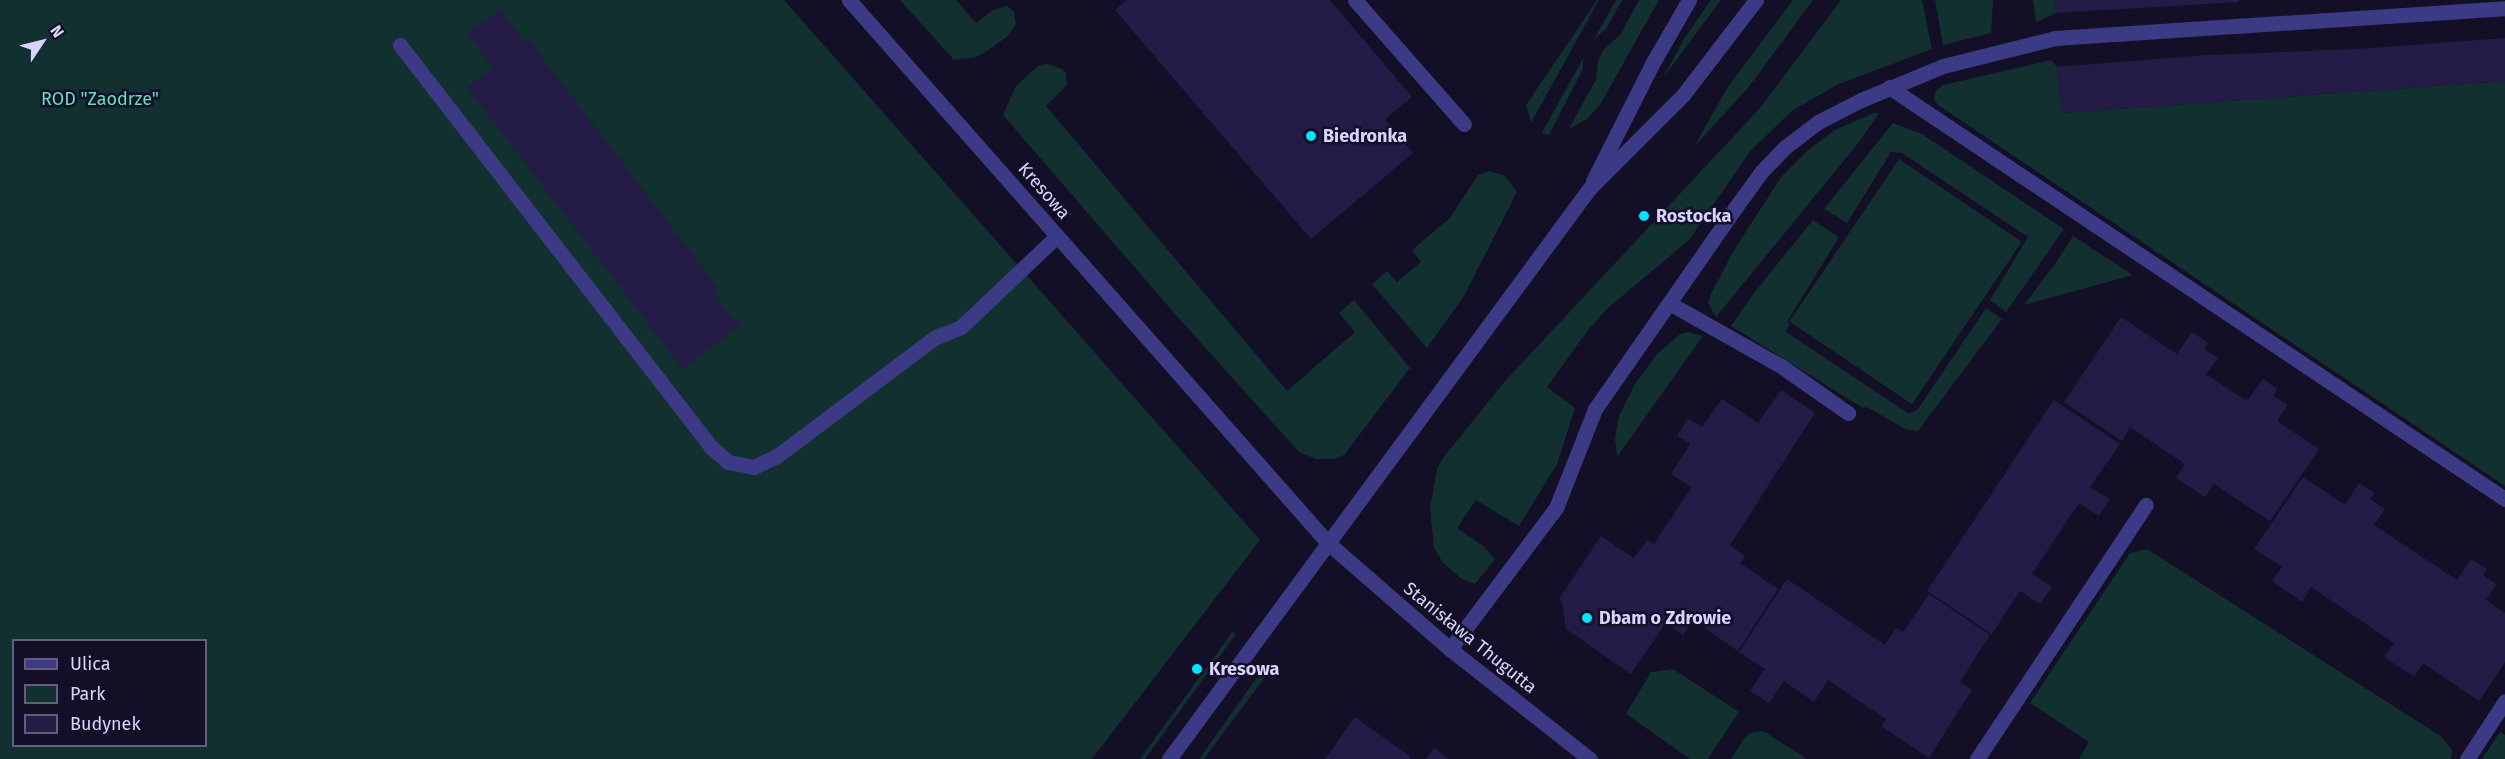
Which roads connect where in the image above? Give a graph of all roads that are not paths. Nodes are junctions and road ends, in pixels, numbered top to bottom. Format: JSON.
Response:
{"nodes":[{"id":1,"x":849,"y":0,"type":"edge"},
{"id":2,"x":1355,"y":0,"type":"edge"},
{"id":3,"x":1689,"y":0,"type":"edge"},
{"id":4,"x":1756,"y":0,"type":"edge"},
{"id":5,"x":2505,"y":8,"type":"edge"},
{"id":6,"x":400,"y":45,"type":"dead end"},
{"id":7,"x":1889,"y":87,"type":"junction"},
{"id":8,"x":1464,"y":124,"type":"dead end"},
{"id":9,"x":1589,"y":189,"type":"junction"},
{"id":10,"x":1057,"y":236,"type":"junction"},
{"id":11,"x":1669,"y":303,"type":"junction"},
{"id":12,"x":1848,"y":413,"type":"dead end"},
{"id":13,"x":2505,"y":500,"type":"edge"},
{"id":14,"x":2146,"y":505,"type":"dead end"},
{"id":15,"x":1328,"y":543,"type":"junction"},
{"id":16,"x":1450,"y":649,"type":"junction"},
{"id":17,"x":2505,"y":701,"type":"edge"},
{"id":18,"x":1169,"y":759,"type":"edge"},
{"id":19,"x":1590,"y":759,"type":"edge"},
{"id":20,"x":1977,"y":759,"type":"edge"},
{"id":21,"x":2467,"y":759,"type":"edge"}],
"edges":[{"from":1,"to":10,"type":"street","name":"Kresowa"},
{"from":2,"to":8,"type":"street"},
{"from":3,"to":9,"type":"street"},
{"from":4,"to":9,"type":"street"},
{"from":5,"to":7,"type":"street"},
{"from":6,"to":10,"type":"street"},
{"from":7,"to":11,"type":"street"},
{"from":7,"to":13,"type":"street"},
{"from":9,"to":15,"type":"street"},
{"from":10,"to":15,"type":"street","name":"Kresowa"},
{"from":11,"to":12,"type":"street"},
{"from":11,"to":16,"type":"street"},
{"from":14,"to":20,"type":"street"},
{"from":15,"to":16,"type":"street","name":"Stanisława Thugutta"},
{"from":15,"to":18,"type":"street"},
{"from":16,"to":19,"type":"street","name":"Stanisława Thugutta"},
{"from":17,"to":21,"type":"street"}]}
